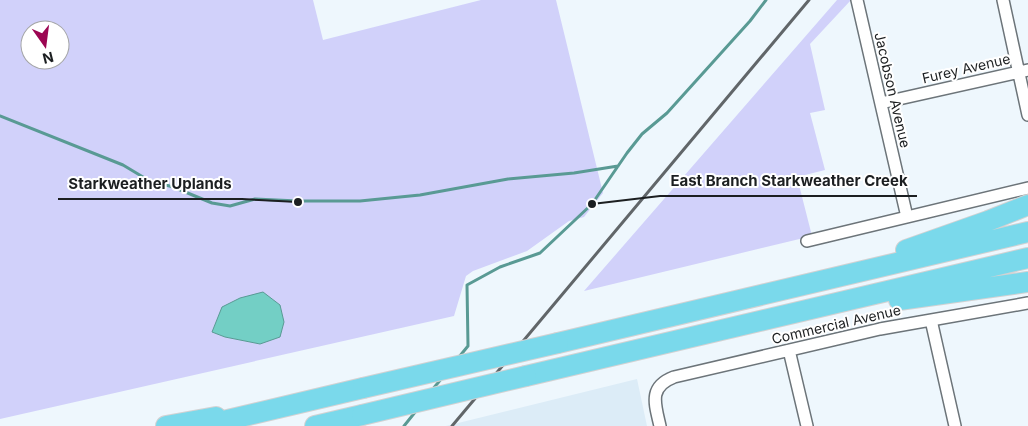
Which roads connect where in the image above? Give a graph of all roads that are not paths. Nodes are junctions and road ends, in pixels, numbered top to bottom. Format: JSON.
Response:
{"nodes":[{"id":1,"x":857,"y":0,"type":"edge"},
{"id":2,"x":1003,"y":0,"type":"edge"},
{"id":3,"x":1023,"y":71,"type":"edge"},
{"id":4,"x":881,"y":103,"type":"junction"},
{"id":5,"x":1028,"y":115,"type":"edge"},
{"id":6,"x":1028,"y":188,"type":"edge"},
{"id":7,"x":1028,"y":205,"type":"edge"},
{"id":8,"x":907,"y":217,"type":"junction"},
{"id":9,"x":1028,"y":232,"type":"edge"},
{"id":10,"x":807,"y":241,"type":"dead end"},
{"id":11,"x":1028,"y":258,"type":"edge"},
{"id":12,"x":1028,"y":282,"type":"edge"},
{"id":13,"x":810,"y":284,"type":"junction"},
{"id":14,"x":1028,"y":303,"type":"edge"},
{"id":15,"x":931,"y":320,"type":"junction"},
{"id":16,"x":756,"y":322,"type":"junction"},
{"id":17,"x":789,"y":350,"type":"junction"},
{"id":18,"x":324,"y":398,"type":"junction"},
{"id":19,"x":166,"y":426,"type":"edge"},
{"id":20,"x":202,"y":426,"type":"edge"},
{"id":21,"x":315,"y":426,"type":"edge"},
{"id":22,"x":660,"y":426,"type":"edge"},
{"id":23,"x":807,"y":426,"type":"edge"},
{"id":24,"x":955,"y":426,"type":"edge"}],
"edges":[{"from":1,"to":4,"type":"street","name":"Jacobson Avenue"},
{"from":2,"to":3,"type":"street"},
{"from":3,"to":4,"type":"street","name":"Furey Avenue"},
{"from":3,"to":5,"type":"street"},
{"from":4,"to":8,"type":"street","name":"Jacobson Avenue"},
{"from":6,"to":8,"type":"street"},
{"from":7,"to":13,"type":"highway"},
{"from":8,"to":10,"type":"street"},
{"from":9,"to":13,"type":"highway"},
{"from":11,"to":16,"type":"highway"},
{"from":12,"to":16,"type":"highway"},
{"from":13,"to":18,"type":"highway","bridge":true},
{"from":14,"to":15,"type":"street","name":"Commercial Avenue"},
{"from":15,"to":17,"type":"street","name":"Commercial Avenue"},
{"from":15,"to":24,"type":"street"},
{"from":16,"to":21,"type":"highway","bridge":true},
{"from":17,"to":22,"type":"street","name":"Commercial Avenue"},
{"from":17,"to":23,"type":"street"},
{"from":18,"to":19,"type":"highway"},
{"from":18,"to":20,"type":"highway"}]}
